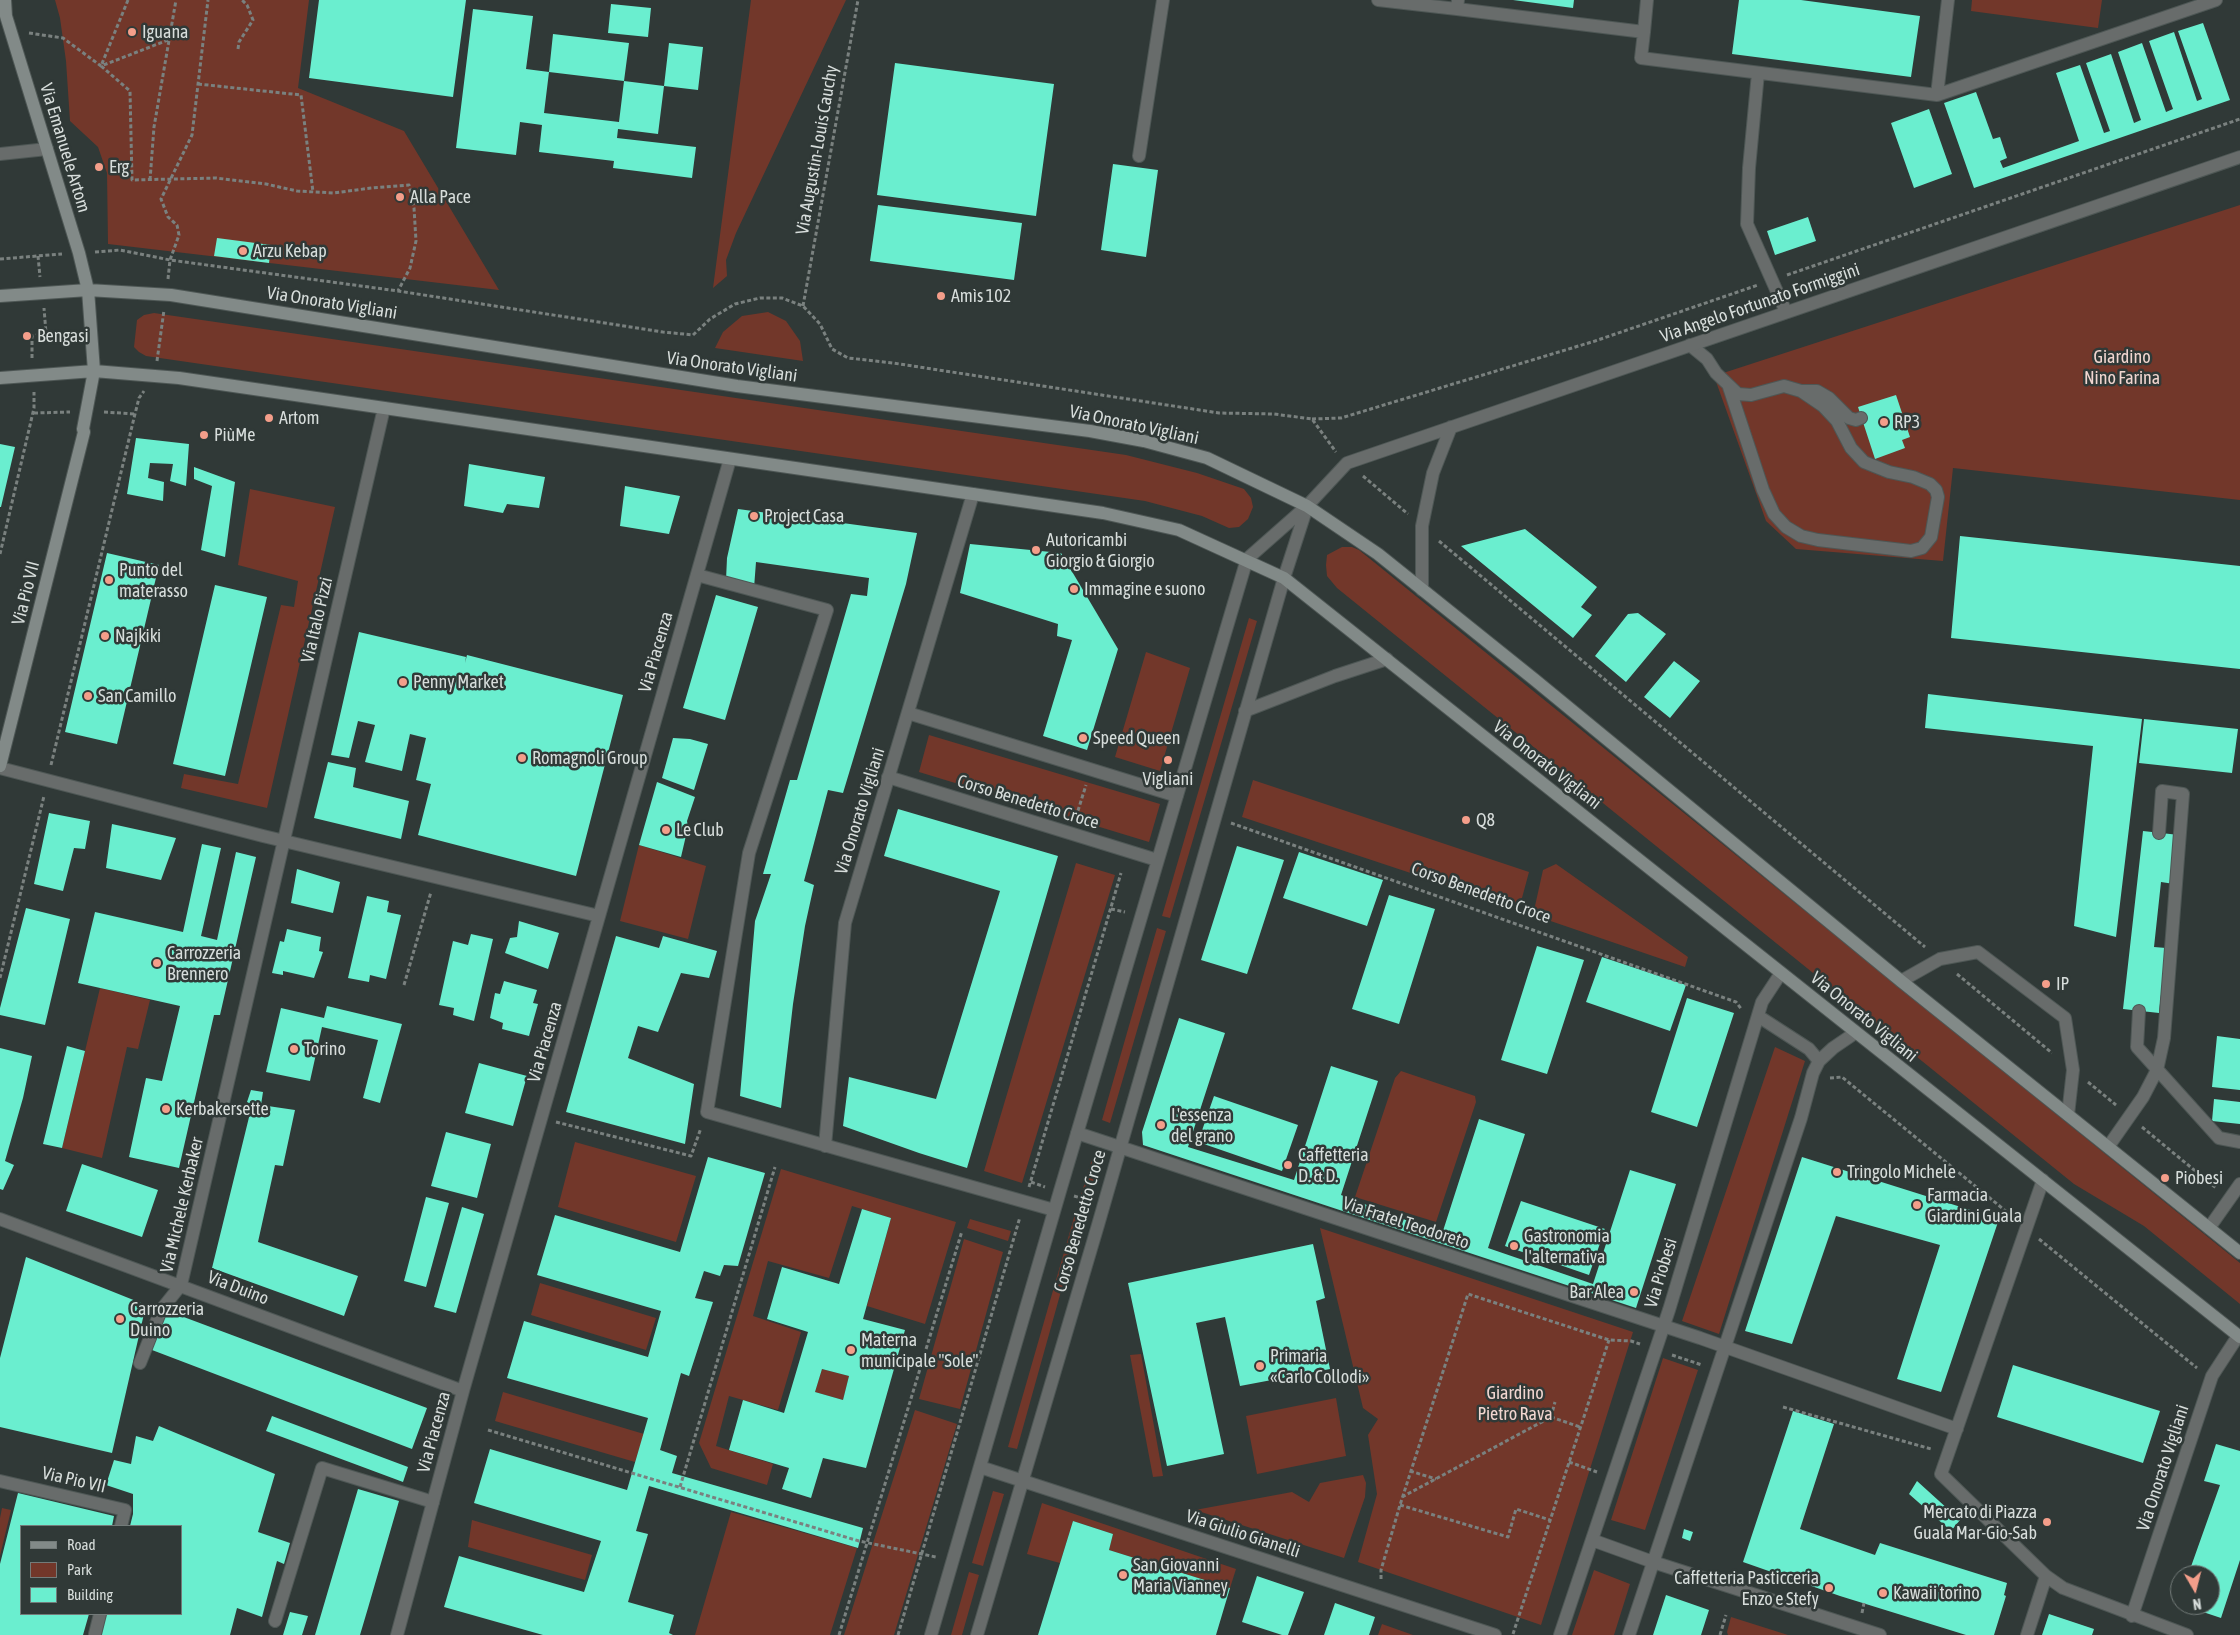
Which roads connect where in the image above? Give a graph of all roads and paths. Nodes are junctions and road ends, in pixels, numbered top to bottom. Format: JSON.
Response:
{"nodes":[{"id":1,"x":5,"y":0,"type":"edge"},
{"id":2,"x":128,"y":0,"type":"edge"},
{"id":3,"x":176,"y":0,"type":"edge"},
{"id":4,"x":208,"y":0,"type":"edge"},
{"id":5,"x":242,"y":0,"type":"edge"},
{"id":6,"x":858,"y":0,"type":"edge"},
{"id":7,"x":1163,"y":0,"type":"edge"},
{"id":8,"x":1378,"y":0,"type":"edge"},
{"id":9,"x":1647,"y":0,"type":"edge"},
{"id":10,"x":1948,"y":0,"type":"edge"},
{"id":11,"x":2216,"y":0,"type":"edge"},
{"id":12,"x":1458,"y":4,"type":"edge"},
{"id":13,"x":3,"y":12,"type":"edge"},
{"id":14,"x":11,"y":32,"type":"junction"},
{"id":15,"x":1644,"y":32,"type":"junction"},
{"id":16,"x":168,"y":39,"type":"junction"},
{"id":17,"x":238,"y":49,"type":"dead end"},
{"id":18,"x":101,"y":66,"type":"junction"},
{"id":19,"x":1758,"y":73,"type":"junction"},
{"id":20,"x":198,"y":84,"type":"junction"},
{"id":21,"x":1937,"y":95,"type":"junction"},
{"id":22,"x":47,"y":149,"type":"junction"},
{"id":23,"x":0,"y":154,"type":"edge"},
{"id":24,"x":1139,"y":156,"type":"dead end"},
{"id":25,"x":2240,"y":157,"type":"edge"},
{"id":26,"x":169,"y":179,"type":"junction"},
{"id":27,"x":150,"y":180,"type":"junction"},
{"id":28,"x":313,"y":192,"type":"junction"},
{"id":29,"x":120,"y":250,"type":"dead end"},
{"id":30,"x":43,"y":255,"type":"dead end"},
{"id":31,"x":0,"y":259,"type":"edge"},
{"id":32,"x":170,"y":260,"type":"junction"},
{"id":33,"x":88,"y":290,"type":"junction"},
{"id":34,"x":398,"y":291,"type":"junction"},
{"id":35,"x":166,"y":295,"type":"junction"},
{"id":36,"x":0,"y":296,"type":"edge"},
{"id":37,"x":802,"y":306,"type":"junction"},
{"id":38,"x":44,"y":312,"type":"dead end"},
{"id":39,"x":1786,"y":312,"type":"junction"},
{"id":40,"x":1690,"y":345,"type":"junction"},
{"id":41,"x":32,"y":358,"type":"dead end"},
{"id":42,"x":94,"y":371,"type":"junction"},
{"id":43,"x":155,"y":375,"type":"junction"},
{"id":44,"x":0,"y":378,"type":"edge"},
{"id":45,"x":1729,"y":387,"type":"junction"},
{"id":46,"x":1801,"y":391,"type":"junction"},
{"id":47,"x":34,"y":408,"type":"dead end"},
{"id":48,"x":384,"y":408,"type":"junction"},
{"id":49,"x":1861,"y":418,"type":"dead end"},
{"id":50,"x":1451,"y":427,"type":"junction"},
{"id":51,"x":83,"y":429,"type":"junction"},
{"id":52,"x":730,"y":459,"type":"junction"},
{"id":53,"x":1347,"y":463,"type":"junction"},
{"id":54,"x":974,"y":494,"type":"junction"},
{"id":55,"x":1307,"y":506,"type":"junction"},
{"id":56,"x":1422,"y":526,"type":"junction"},
{"id":57,"x":0,"y":554,"type":"edge"},
{"id":58,"x":1246,"y":560,"type":"junction"},
{"id":59,"x":696,"y":575,"type":"junction"},
{"id":60,"x":1284,"y":578,"type":"junction"},
{"id":61,"x":1422,"y":590,"type":"junction"},
{"id":62,"x":1387,"y":660,"type":"junction"},
{"id":63,"x":1245,"y":711,"type":"junction"},
{"id":64,"x":908,"y":713,"type":"junction"},
{"id":65,"x":0,"y":743,"type":"edge"},
{"id":66,"x":51,"y":765,"type":"dead end"},
{"id":67,"x":0,"y":767,"type":"edge"},
{"id":68,"x":1090,"y":770,"type":"junction"},
{"id":69,"x":888,"y":777,"type":"junction"},
{"id":70,"x":1176,"y":796,"type":"junction"},
{"id":71,"x":43,"y":799,"type":"dead end"},
{"id":72,"x":1215,"y":817,"type":"junction"},
{"id":73,"x":2159,"y":832,"type":"dead end"},
{"id":74,"x":1072,"y":834,"type":"junction"},
{"id":75,"x":284,"y":841,"type":"junction"},
{"id":76,"x":1157,"y":860,"type":"junction"},
{"id":77,"x":1121,"y":873,"type":"dead end"},
{"id":78,"x":435,"y":877,"type":"junction"},
{"id":79,"x":599,"y":916,"type":"junction"},
{"id":80,"x":1940,"y":959,"type":"junction"},
{"id":81,"x":1781,"y":973,"type":"junction"},
{"id":82,"x":0,"y":978,"type":"edge"},
{"id":83,"x":1902,"y":981,"type":"junction"},
{"id":84,"x":404,"y":985,"type":"dead end"},
{"id":85,"x":2139,"y":1011,"type":"dead end"},
{"id":86,"x":1756,"y":1022,"type":"junction"},
{"id":87,"x":1855,"y":1033,"type":"junction"},
{"id":88,"x":1816,"y":1067,"type":"junction"},
{"id":89,"x":2073,"y":1070,"type":"junction"},
{"id":90,"x":2157,"y":1070,"type":"junction"},
{"id":91,"x":708,"y":1112,"type":"junction"},
{"id":92,"x":2068,"y":1115,"type":"junction"},
{"id":93,"x":2130,"y":1117,"type":"junction"},
{"id":94,"x":541,"y":1118,"type":"junction"},
{"id":95,"x":1077,"y":1133,"type":"junction"},
{"id":96,"x":2240,"y":1142,"type":"edge"},
{"id":97,"x":825,"y":1146,"type":"junction"},
{"id":98,"x":1120,"y":1147,"type":"junction"},
{"id":99,"x":2108,"y":1147,"type":"junction"},
{"id":100,"x":775,"y":1167,"type":"dead end"},
{"id":101,"x":2043,"y":1180,"type":"junction"},
{"id":102,"x":2240,"y":1184,"type":"edge"},
{"id":103,"x":2230,"y":1199,"type":"junction"},
{"id":104,"x":1025,"y":1202,"type":"junction"},
{"id":105,"x":1054,"y":1210,"type":"junction"},
{"id":106,"x":0,"y":1219,"type":"edge"},
{"id":107,"x":2026,"y":1228,"type":"junction"},
{"id":108,"x":2209,"y":1228,"type":"junction"},
{"id":109,"x":962,"y":1231,"type":"dead end"},
{"id":110,"x":2240,"y":1252,"type":"edge"},
{"id":111,"x":181,"y":1285,"type":"junction"},
{"id":112,"x":1663,"y":1326,"type":"junction"},
{"id":113,"x":2239,"y":1336,"type":"edge"},
{"id":114,"x":1609,"y":1340,"type":"junction"},
{"id":115,"x":1724,"y":1347,"type":"junction"},
{"id":116,"x":1655,"y":1349,"type":"junction"},
{"id":117,"x":140,"y":1363,"type":"dead end"},
{"id":118,"x":1716,"y":1371,"type":"junction"},
{"id":119,"x":2212,"y":1376,"type":"junction"},
{"id":120,"x":463,"y":1391,"type":"junction"},
{"id":121,"x":1555,"y":1402,"type":"dead end"},
{"id":122,"x":1783,"y":1408,"type":"dead end"},
{"id":123,"x":1551,"y":1418,"type":"junction"},
{"id":124,"x":1580,"y":1427,"type":"junction"},
{"id":125,"x":1956,"y":1429,"type":"junction"},
{"id":126,"x":488,"y":1430,"type":"dead end"},
{"id":127,"x":1929,"y":1457,"type":"dead end"},
{"id":128,"x":1569,"y":1462,"type":"junction"},
{"id":129,"x":980,"y":1467,"type":"junction"},
{"id":130,"x":1410,"y":1470,"type":"junction"},
{"id":131,"x":1613,"y":1477,"type":"junction"},
{"id":132,"x":1436,"y":1479,"type":"junction"},
{"id":133,"x":0,"y":1481,"type":"edge"},
{"id":134,"x":1023,"y":1481,"type":"junction"},
{"id":135,"x":680,"y":1488,"type":"junction"},
{"id":136,"x":1402,"y":1498,"type":"junction"},
{"id":137,"x":433,"y":1502,"type":"junction"},
{"id":138,"x":1400,"y":1504,"type":"junction"},
{"id":139,"x":1550,"y":1520,"type":"junction"},
{"id":140,"x":121,"y":1525,"type":"edge"},
{"id":141,"x":1592,"y":1540,"type":"junction"},
{"id":142,"x":867,"y":1543,"type":"junction"},
{"id":143,"x":922,"y":1552,"type":"junction"},
{"id":144,"x":953,"y":1561,"type":"junction"},
{"id":145,"x":1653,"y":1562,"type":"junction"},
{"id":146,"x":2046,"y":1576,"type":"junction"},
{"id":147,"x":1380,"y":1597,"type":"junction"},
{"id":148,"x":100,"y":1615,"type":"edge"},
{"id":149,"x":1726,"y":1615,"type":"dead end"},
{"id":150,"x":2132,"y":1616,"type":"junction"},
{"id":151,"x":275,"y":1620,"type":"dead end"},
{"id":152,"x":95,"y":1634,"type":"edge"},
{"id":153,"x":397,"y":1635,"type":"edge"},
{"id":154,"x":839,"y":1635,"type":"edge"},
{"id":155,"x":898,"y":1635,"type":"edge"},
{"id":156,"x":932,"y":1635,"type":"edge"},
{"id":157,"x":977,"y":1635,"type":"edge"},
{"id":158,"x":1495,"y":1635,"type":"edge"},
{"id":159,"x":1513,"y":1635,"type":"edge"},
{"id":160,"x":1560,"y":1635,"type":"edge"},
{"id":161,"x":1628,"y":1635,"type":"edge"},
{"id":162,"x":1720,"y":1635,"type":"edge"},
{"id":163,"x":1880,"y":1635,"type":"edge"},
{"id":164,"x":2027,"y":1635,"type":"edge"},
{"id":165,"x":2187,"y":1635,"type":"edge"}],
"edges":[{"from":1,"to":13,"type":"main road","name":"Via Emanuele Artom"},
{"from":2,"to":18,"type":"path"},
{"from":3,"to":16,"type":"path"},
{"from":4,"to":20,"type":"path"},
{"from":5,"to":17,"type":"path"},
{"from":6,"to":37,"type":"path","name":"Via Augustin-Louis Cauchy"},
{"from":7,"to":24,"type":"street"},
{"from":8,"to":12,"type":"street"},
{"from":9,"to":15,"type":"street"},
{"from":10,"to":21,"type":"street"},
{"from":11,"to":21,"type":"street"},
{"from":12,"to":15,"type":"street"},
{"from":13,"to":14,"type":"main road","name":"Via Emanuele Artom"},
{"from":14,"to":18,"type":"path"},
{"from":14,"to":22,"type":"main road","name":"Via Emanuele Artom"},
{"from":15,"to":19,"type":"street"},
{"from":16,"to":18,"type":"path"},
{"from":16,"to":27,"type":"path"},
{"from":18,"to":27,"type":"path"},
{"from":19,"to":21,"type":"street"},
{"from":19,"to":39,"type":"street"},
{"from":20,"to":26,"type":"path"},
{"from":20,"to":28,"type":"path"},
{"from":22,"to":23,"type":"street"},
{"from":22,"to":33,"type":"main road","name":"Via Emanuele Artom"},
{"from":25,"to":39,"type":"street","name":"Via Angelo Fortunato Formiggini"},
{"from":26,"to":27,"type":"path"},
{"from":26,"to":28,"type":"path"},
{"from":26,"to":32,"type":"path"},
{"from":28,"to":34,"type":"path"},
{"from":29,"to":32,"type":"path"},
{"from":30,"to":31,"type":"path"},
{"from":32,"to":34,"type":"path"},
{"from":32,"to":35,"type":"path"},
{"from":33,"to":35,"type":"main road","name":"Via Onorato Vigliani"},
{"from":33,"to":36,"type":"main road","name":"Via Onorato Vigliani"},
{"from":33,"to":42,"type":"main road","name":"Via Pio VII"},
{"from":34,"to":37,"type":"path"},
{"from":35,"to":43,"type":"path"},
{"from":35,"to":55,"type":"main road","name":"Via Onorato Vigliani"},
{"from":37,"to":53,"type":"path"},
{"from":38,"to":41,"type":"path"},
{"from":39,"to":40,"type":"street","name":"Via Angelo Fortunato Formiggini"},
{"from":40,"to":45,"type":"street"},
{"from":40,"to":50,"type":"street","name":"Via Angelo Fortunato Formiggini"},
{"from":42,"to":43,"type":"main road","name":"Via Onorato Vigliani"},
{"from":42,"to":44,"type":"main road","name":"Via Onorato Vigliani"},
{"from":42,"to":51,"type":"main road","name":"Via Pio VII"},
{"from":43,"to":48,"type":"main road","name":"Via Onorato Vigliani"},
{"from":43,"to":66,"type":"path"},
{"from":45,"to":46,"type":"street"},
{"from":45,"to":46,"type":"street"},
{"from":46,"to":49,"type":"street"},
{"from":47,"to":57,"type":"path"},
{"from":48,"to":52,"type":"main road","name":"Via Onorato Vigliani"},
{"from":48,"to":75,"type":"street","name":"Via Italo Pizzi"},
{"from":50,"to":53,"type":"street","name":"Via Angelo Fortunato Formiggini"},
{"from":50,"to":56,"type":"street"},
{"from":51,"to":65,"type":"main road","name":"Via Pio VII"},
{"from":51,"to":67,"type":"main road","name":"Via Pio VII"},
{"from":52,"to":54,"type":"main road","name":"Via Onorato Vigliani"},
{"from":52,"to":59,"type":"street","name":"Via Piacenza"},
{"from":53,"to":55,"type":"street","name":"Via Angelo Fortunato Formiggini"},
{"from":53,"to":56,"type":"path"},
{"from":54,"to":58,"type":"main road","name":"Via Onorato Vigliani"},
{"from":54,"to":64,"type":"street","name":"Via Onorato Vigliani"},
{"from":55,"to":58,"type":"street"},
{"from":55,"to":60,"type":"street","name":"Corso Benedetto Croce"},
{"from":55,"to":61,"type":"main road","name":"Via Onorato Vigliani"},
{"from":56,"to":61,"type":"street"},
{"from":56,"to":80,"type":"path"},
{"from":58,"to":60,"type":"main road","name":"Via Onorato Vigliani"},
{"from":58,"to":70,"type":"street","name":"Corso Benedetto Croce"},
{"from":59,"to":79,"type":"street","name":"Via Piacenza"},
{"from":59,"to":91,"type":"street"},
{"from":60,"to":62,"type":"main road","name":"Via Onorato Vigliani"},
{"from":60,"to":63,"type":"street","name":"Corso Benedetto Croce"},
{"from":61,"to":83,"type":"main road","name":"Via Onorato Vigliani"},
{"from":62,"to":63,"type":"street"},
{"from":62,"to":81,"type":"main road","name":"Via Onorato Vigliani"},
{"from":63,"to":72,"type":"street","name":"Corso Benedetto Croce"},
{"from":64,"to":68,"type":"street"},
{"from":64,"to":69,"type":"street","name":"Via Onorato Vigliani"},
{"from":67,"to":75,"type":"street"},
{"from":68,"to":70,"type":"street"},
{"from":68,"to":74,"type":"path"},
{"from":69,"to":74,"type":"street","name":"Corso Benedetto Croce"},
{"from":69,"to":97,"type":"street","name":"Via Onorato Vigliani"},
{"from":70,"to":76,"type":"street","name":"Corso Benedetto Croce"},
{"from":71,"to":82,"type":"path"},
{"from":72,"to":86,"type":"path","name":"Corso Benedetto Croce"},
{"from":72,"to":98,"type":"street","name":"Corso Benedetto Croce"},
{"from":73,"to":90,"type":"street"},
{"from":74,"to":76,"type":"street","name":"Corso Benedetto Croce"},
{"from":75,"to":78,"type":"street"},
{"from":75,"to":111,"type":"street","name":"Via Michele Kerbaker"},
{"from":76,"to":95,"type":"street","name":"Corso Benedetto Croce"},
{"from":77,"to":104,"type":"path"},
{"from":78,"to":79,"type":"street"},
{"from":78,"to":84,"type":"path"},
{"from":79,"to":94,"type":"street","name":"Via Piacenza"},
{"from":80,"to":83,"type":"street"},
{"from":80,"to":89,"type":"path"},
{"from":80,"to":89,"type":"street"},
{"from":81,"to":86,"type":"street","name":"Via Piobesi"},
{"from":81,"to":87,"type":"main road","name":"Via Onorato Vigliani"},
{"from":83,"to":92,"type":"main road","name":"Via Onorato Vigliani"},
{"from":85,"to":90,"type":"street"},
{"from":86,"to":88,"type":"street"},
{"from":86,"to":112,"type":"street","name":"Via Piobesi"},
{"from":87,"to":88,"type":"street"},
{"from":87,"to":101,"type":"main road","name":"Via Onorato Vigliani"},
{"from":88,"to":107,"type":"path"},
{"from":88,"to":115,"type":"street"},
{"from":89,"to":92,"type":"street"},
{"from":89,"to":93,"type":"path"},
{"from":90,"to":93,"type":"street"},
{"from":90,"to":96,"type":"street"},
{"from":91,"to":94,"type":"path"},
{"from":91,"to":97,"type":"street","name":"Corso Benedetto Croce"},
{"from":92,"to":99,"type":"main road","name":"Via Onorato Vigliani"},
{"from":93,"to":99,"type":"street"},
{"from":93,"to":103,"type":"path"},
{"from":94,"to":120,"type":"street","name":"Via Piacenza"},
{"from":95,"to":98,"type":"street","name":"Via Fratel Teodoreto"},
{"from":95,"to":105,"type":"street","name":"Corso Benedetto Croce"},
{"from":97,"to":104,"type":"street","name":"Corso Benedetto Croce"},
{"from":98,"to":112,"type":"street","name":"Via Fratel Teodoreto"},
{"from":98,"to":134,"type":"street","name":"Corso Benedetto Croce"},
{"from":99,"to":108,"type":"main road","name":"Via Onorato Vigliani"},
{"from":100,"to":135,"type":"path"},
{"from":101,"to":107,"type":"street"},
{"from":101,"to":113,"type":"main road","name":"Via Onorato Vigliani"},
{"from":102,"to":103,"type":"street"},
{"from":103,"to":108,"type":"street"},
{"from":104,"to":105,"type":"street","name":"Corso Benedetto Croce"},
{"from":104,"to":143,"type":"path"},
{"from":105,"to":129,"type":"street","name":"Corso Benedetto Croce"},
{"from":106,"to":111,"type":"street","name":"Via Duino"},
{"from":107,"to":119,"type":"path"},
{"from":107,"to":125,"type":"street"},
{"from":108,"to":110,"type":"main road","name":"Via Onorato Vigliani"},
{"from":109,"to":142,"type":"path"},
{"from":111,"to":117,"type":"street","name":"Via Michele Kerbaker"},
{"from":111,"to":120,"type":"street","name":"Via Duino"},
{"from":112,"to":115,"type":"street","name":"Via Fratel Teodoreto"},
{"from":112,"to":116,"type":"street","name":"Via Piobesi"},
{"from":113,"to":119,"type":"street","name":"Via Onorato Vigliani"},
{"from":114,"to":116,"type":"path"},
{"from":114,"to":124,"type":"path"},
{"from":114,"to":130,"type":"path"},
{"from":115,"to":118,"type":"street"},
{"from":115,"to":125,"type":"street"},
{"from":116,"to":118,"type":"path"},
{"from":116,"to":131,"type":"street","name":"Via Piobesi"},
{"from":118,"to":145,"type":"street"},
{"from":119,"to":150,"type":"street","name":"Via Onorato Vigliani"},
{"from":120,"to":137,"type":"street","name":"Via Piacenza"},
{"from":121,"to":123,"type":"path"},
{"from":122,"to":127,"type":"path"},
{"from":123,"to":124,"type":"path"},
{"from":123,"to":132,"type":"path"},
{"from":124,"to":128,"type":"path"},
{"from":125,"to":146,"type":"street"},
{"from":126,"to":135,"type":"path"},
{"from":128,"to":131,"type":"path"},
{"from":128,"to":139,"type":"path"},
{"from":129,"to":134,"type":"street","name":"Via Giulio Gianelli"},
{"from":129,"to":144,"type":"street","name":"Corso Benedetto Croce"},
{"from":130,"to":132,"type":"path"},
{"from":130,"to":136,"type":"path"},
{"from":131,"to":141,"type":"street","name":"Via Piobesi"},
{"from":132,"to":136,"type":"path"},
{"from":133,"to":140,"type":"street","name":"Via Pio VII"},
{"from":134,"to":147,"type":"street","name":"Via Giulio Gianelli"},
{"from":134,"to":157,"type":"street","name":"Corso Benedetto Croce"},
{"from":135,"to":142,"type":"path"},
{"from":136,"to":138,"type":"path"},
{"from":137,"to":151,"type":"street"},
{"from":137,"to":153,"type":"street","name":"Via Piacenza"},
{"from":138,"to":139,"type":"path"},
{"from":138,"to":147,"type":"path"},
{"from":139,"to":159,"type":"path"},
{"from":141,"to":145,"type":"street"},
{"from":141,"to":160,"type":"street","name":"Via Piobesi"},
{"from":142,"to":143,"type":"path"},
{"from":142,"to":154,"type":"path"},
{"from":143,"to":144,"type":"path"},
{"from":143,"to":155,"type":"path"},
{"from":144,"to":156,"type":"street","name":"Corso Benedetto Croce"},
{"from":145,"to":161,"type":"street"},
{"from":145,"to":163,"type":"street"},
{"from":146,"to":150,"type":"street"},
{"from":146,"to":164,"type":"street"},
{"from":147,"to":158,"type":"street","name":"Via Giulio Gianelli"},
{"from":148,"to":152,"type":"street"},
{"from":149,"to":162,"type":"path"},
{"from":150,"to":165,"type":"street"}]}
